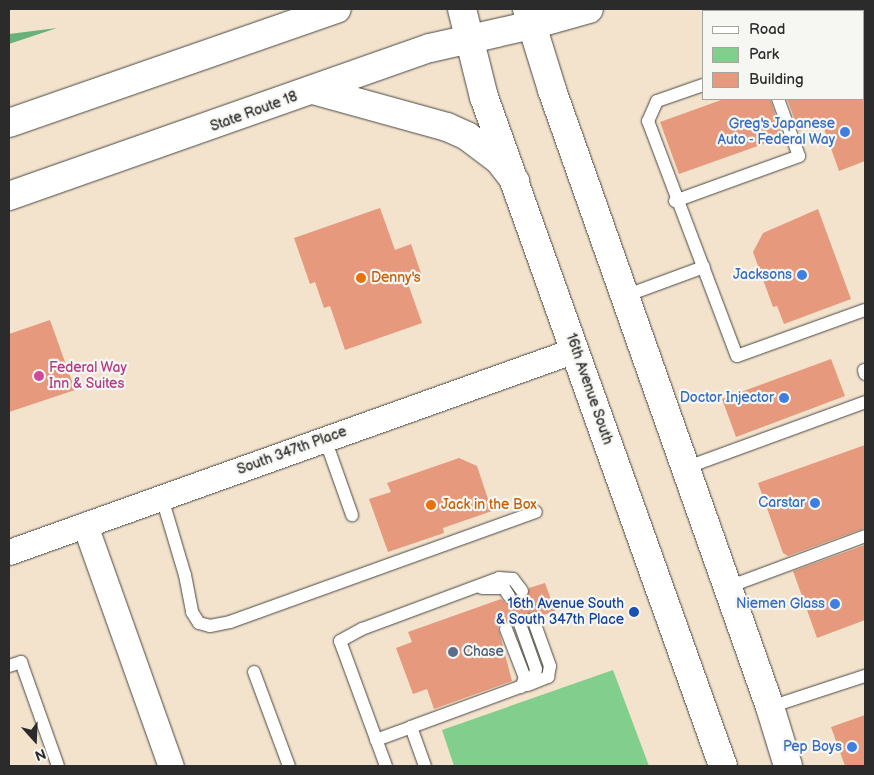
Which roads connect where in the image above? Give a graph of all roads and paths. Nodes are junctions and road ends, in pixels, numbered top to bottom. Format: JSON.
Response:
{"nodes":[{"id":1,"x":310,"y":9,"type":"edge"},
{"id":2,"x":337,"y":9,"type":"edge"},
{"id":3,"x":462,"y":9,"type":"edge"},
{"id":4,"x":589,"y":9,"type":"edge"},
{"id":5,"x":530,"y":17,"type":"edge"},
{"id":6,"x":270,"y":32,"type":"junction"},
{"id":7,"x":471,"y":40,"type":"junction"},
{"id":8,"x":702,"y":85,"type":"edge"},
{"id":9,"x":312,"y":90,"type":"junction"},
{"id":10,"x":778,"y":100,"type":"edge"},
{"id":11,"x":9,"y":123,"type":"edge"},
{"id":12,"x":515,"y":181,"type":"junction"},
{"id":13,"x":9,"y":196,"type":"edge"},
{"id":14,"x":675,"y":201,"type":"junction"},
{"id":15,"x":704,"y":267,"type":"junction"},
{"id":16,"x":625,"y":296,"type":"junction"},
{"id":17,"x":865,"y":310,"type":"edge"},
{"id":18,"x":575,"y":350,"type":"junction"},
{"id":19,"x":865,"y":402,"type":"edge"},
{"id":20,"x":325,"y":439,"type":"junction"},
{"id":21,"x":685,"y":468,"type":"junction"},
{"id":22,"x":162,"y":498,"type":"junction"},
{"id":23,"x":536,"y":512,"type":"dead end"},
{"id":24,"x":352,"y":515,"type":"dead end"},
{"id":25,"x":85,"y":525,"type":"junction"},
{"id":26,"x":865,"y":536,"type":"edge"},
{"id":27,"x":9,"y":552,"type":"edge"},
{"id":28,"x":728,"y":587,"type":"junction"},
{"id":29,"x":477,"y":588,"type":"junction"},
{"id":30,"x":522,"y":591,"type":"dead end"},
{"id":31,"x":509,"y":596,"type":"dead end"},
{"id":32,"x":496,"y":600,"type":"dead end"},
{"id":33,"x":533,"y":619,"type":"dead end"},
{"id":34,"x":520,"y":624,"type":"dead end"},
{"id":35,"x":506,"y":629,"type":"dead end"},
{"id":36,"x":9,"y":666,"type":"edge"},
{"id":37,"x":254,"y":672,"type":"dead end"},
{"id":38,"x":865,"y":676,"type":"edge"},
{"id":39,"x":521,"y":687,"type":"junction"},
{"id":40,"x":770,"y":707,"type":"junction"},
{"id":41,"x":411,"y":727,"type":"junction"},
{"id":42,"x":376,"y":740,"type":"junction"},
{"id":43,"x":58,"y":766,"type":"edge"},
{"id":44,"x":171,"y":766,"type":"edge"},
{"id":45,"x":289,"y":766,"type":"edge"},
{"id":46,"x":386,"y":766,"type":"edge"},
{"id":47,"x":425,"y":766,"type":"edge"},
{"id":48,"x":723,"y":766,"type":"edge"},
{"id":49,"x":788,"y":766,"type":"edge"}],
"edges":[{"from":1,"to":6,"type":"main road"},
{"from":2,"to":6,"type":"main road"},
{"from":3,"to":7,"type":"main road","name":"16th Avenue South"},
{"from":4,"to":5,"type":"main road","name":"State Route 18"},
{"from":5,"to":7,"type":"main road","name":"State Route 18"},
{"from":5,"to":16,"type":"main road"},
{"from":6,"to":11,"type":"main road"},
{"from":7,"to":9,"type":"main road","name":"State Route 18"},
{"from":7,"to":12,"type":"main road","name":"16th Avenue South"},
{"from":8,"to":14,"type":"lane"},
{"from":9,"to":12,"type":"main road"},
{"from":9,"to":13,"type":"main road","name":"State Route 18"},
{"from":10,"to":14,"type":"lane"},
{"from":12,"to":18,"type":"main road","name":"16th Avenue South"},
{"from":14,"to":15,"type":"lane"},
{"from":15,"to":16,"type":"lane"},
{"from":15,"to":17,"type":"lane"},
{"from":16,"to":21,"type":"main road"},
{"from":18,"to":20,"type":"street","name":"South 347th Place"},
{"from":18,"to":48,"type":"main road","name":"16th Avenue South"},
{"from":19,"to":21,"type":"lane"},
{"from":20,"to":22,"type":"street","name":"South 347th Place"},
{"from":20,"to":24,"type":"lane"},
{"from":21,"to":28,"type":"main road"},
{"from":22,"to":23,"type":"lane"},
{"from":22,"to":25,"type":"street","name":"South 347th Place"},
{"from":25,"to":27,"type":"street","name":"South 347th Place"},
{"from":25,"to":44,"type":"street"},
{"from":26,"to":28,"type":"lane"},
{"from":28,"to":40,"type":"main road"},
{"from":29,"to":30,"type":"lane"},
{"from":29,"to":31,"type":"lane"},
{"from":29,"to":32,"type":"lane"},
{"from":29,"to":42,"type":"lane"},
{"from":33,"to":39,"type":"lane"},
{"from":34,"to":39,"type":"lane"},
{"from":35,"to":39,"type":"lane"},
{"from":36,"to":43,"type":"lane"},
{"from":37,"to":45,"type":"lane"},
{"from":38,"to":40,"type":"lane"},
{"from":39,"to":41,"type":"lane"},
{"from":40,"to":49,"type":"main road"},
{"from":41,"to":42,"type":"lane"},
{"from":41,"to":47,"type":"lane"},
{"from":42,"to":46,"type":"lane"}]}
